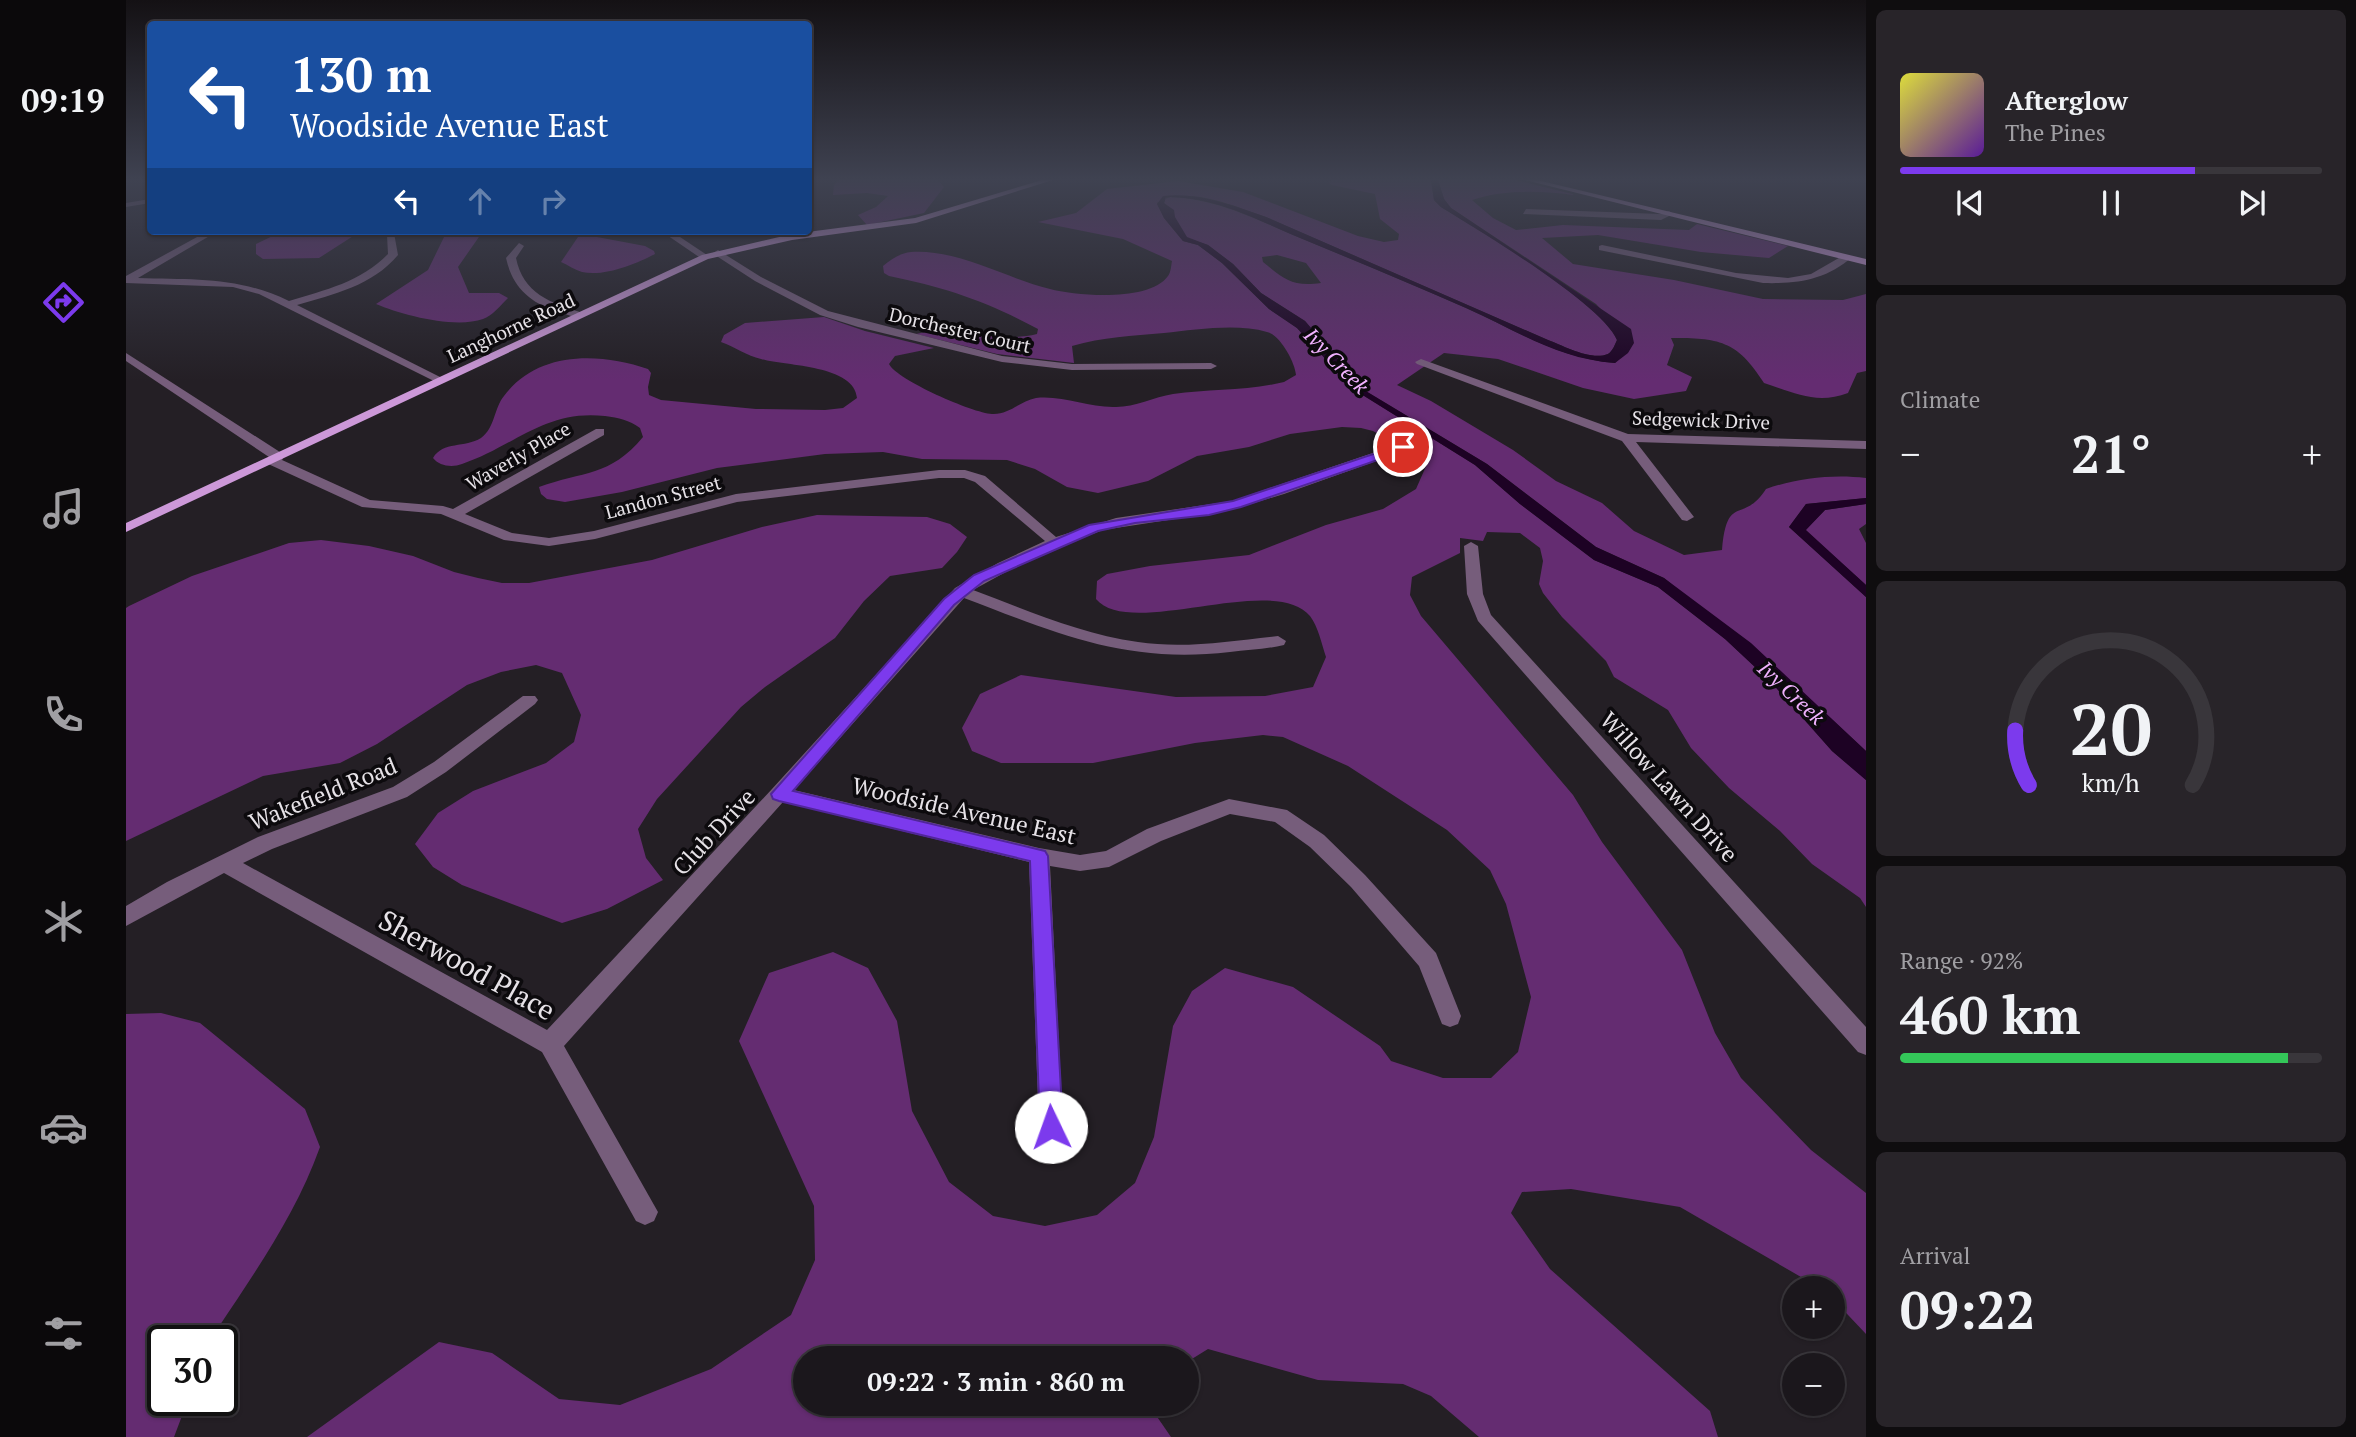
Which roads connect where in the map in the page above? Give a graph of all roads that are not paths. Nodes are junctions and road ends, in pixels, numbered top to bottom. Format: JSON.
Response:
{"nodes":[{"id":1,"x":185,"y":247,"type":"edge"},
{"id":2,"x":392,"y":247,"type":"edge"},
{"id":3,"x":519,"y":247,"type":"dead end"},
{"id":4,"x":689,"y":247,"type":"edge"},
{"id":5,"x":745,"y":247,"type":"edge"},
{"id":6,"x":1806,"y":247,"type":"edge"},
{"id":7,"x":1602,"y":248,"type":"dead end"},
{"id":8,"x":718,"y":253,"type":"junction"},
{"id":9,"x":705,"y":257,"type":"junction"},
{"id":10,"x":1847,"y":257,"type":"junction"},
{"id":11,"x":1866,"y":262,"type":"edge"},
{"id":12,"x":126,"y":280,"type":"edge"},
{"id":13,"x":291,"y":304,"type":"junction"},
{"id":14,"x":579,"y":315,"type":"junction"},
{"id":15,"x":126,"y":356,"type":"edge"},
{"id":16,"x":1421,"y":362,"type":"dead end"},
{"id":17,"x":1211,"y":366,"type":"dead end"},
{"id":18,"x":440,"y":380,"type":"junction"},
{"id":19,"x":600,"y":432,"type":"dead end"},
{"id":20,"x":1626,"y":438,"type":"junction"},
{"id":21,"x":1866,"y":445,"type":"edge"},
{"id":22,"x":1403,"y":447,"type":"dead end"},
{"id":23,"x":274,"y":459,"type":"junction"},
{"id":24,"x":455,"y":514,"type":"junction"},
{"id":25,"x":1687,"y":517,"type":"dead end"},
{"id":26,"x":126,"y":527,"type":"edge"},
{"id":27,"x":1055,"y":543,"type":"junction"},
{"id":28,"x":1471,"y":546,"type":"dead end"},
{"id":29,"x":960,"y":591,"type":"junction"},
{"id":30,"x":1278,"y":641,"type":"dead end"},
{"id":31,"x":529,"y":700,"type":"dead end"},
{"id":32,"x":779,"y":794,"type":"junction"},
{"id":33,"x":1039,"y":856,"type":"junction"},
{"id":34,"x":224,"y":863,"type":"junction"},
{"id":35,"x":126,"y":917,"type":"edge"},
{"id":36,"x":1450,"y":1016,"type":"dead end"},
{"id":37,"x":550,"y":1044,"type":"junction"},
{"id":38,"x":1866,"y":1044,"type":"edge"},
{"id":39,"x":1051,"y":1127,"type":"dead end"},
{"id":40,"x":645,"y":1212,"type":"dead end"}],
"edges":[{"from":1,"to":12,"type":"street"},
{"from":2,"to":13,"type":"street"},
{"from":3,"to":14,"type":"street"},
{"from":4,"to":9,"type":"street"},
{"from":5,"to":8,"type":"main road","name":"Langhorne Road"},
{"from":6,"to":10,"type":"main road"},
{"from":7,"to":10,"type":"street"},
{"from":8,"to":9,"type":"main road","name":"Langhorne Road"},
{"from":8,"to":17,"type":"street","name":"Dorchester Court"},
{"from":9,"to":14,"type":"main road","name":"Langhorne Road"},
{"from":10,"to":11,"type":"main road"},
{"from":12,"to":13,"type":"street"},
{"from":13,"to":18,"type":"street"},
{"from":14,"to":18,"type":"main road","name":"Langhorne Road"},
{"from":15,"to":23,"type":"street","name":"Landon Street"},
{"from":16,"to":20,"type":"street","name":"Sedgewick Drive"},
{"from":18,"to":23,"type":"main road","name":"Langhorne Road"},
{"from":19,"to":24,"type":"street","name":"Waverly Place"},
{"from":20,"to":21,"type":"street","name":"Sedgewick Drive"},
{"from":20,"to":25,"type":"street"},
{"from":22,"to":27,"type":"street","name":"Club Drive"},
{"from":23,"to":24,"type":"street","name":"Landon Street"},
{"from":23,"to":26,"type":"main road","name":"Langhorne Road"},
{"from":24,"to":27,"type":"street","name":"Landon Street"},
{"from":27,"to":29,"type":"street","name":"Club Drive"},
{"from":28,"to":38,"type":"street","name":"Willow Lawn Drive"},
{"from":29,"to":30,"type":"street"},
{"from":29,"to":32,"type":"street","name":"Club Drive"},
{"from":31,"to":34,"type":"street","name":"Wakefield Road"},
{"from":32,"to":33,"type":"street","name":"Woodside Avenue East"},
{"from":32,"to":37,"type":"street","name":"Club Drive"},
{"from":33,"to":36,"type":"street","name":"Woodside Avenue East"},
{"from":33,"to":39,"type":"street"},
{"from":34,"to":35,"type":"street","name":"Wakefield Road"},
{"from":34,"to":37,"type":"street","name":"Sherwood Place"},
{"from":37,"to":40,"type":"street","name":"Sherwood Place"}]}
